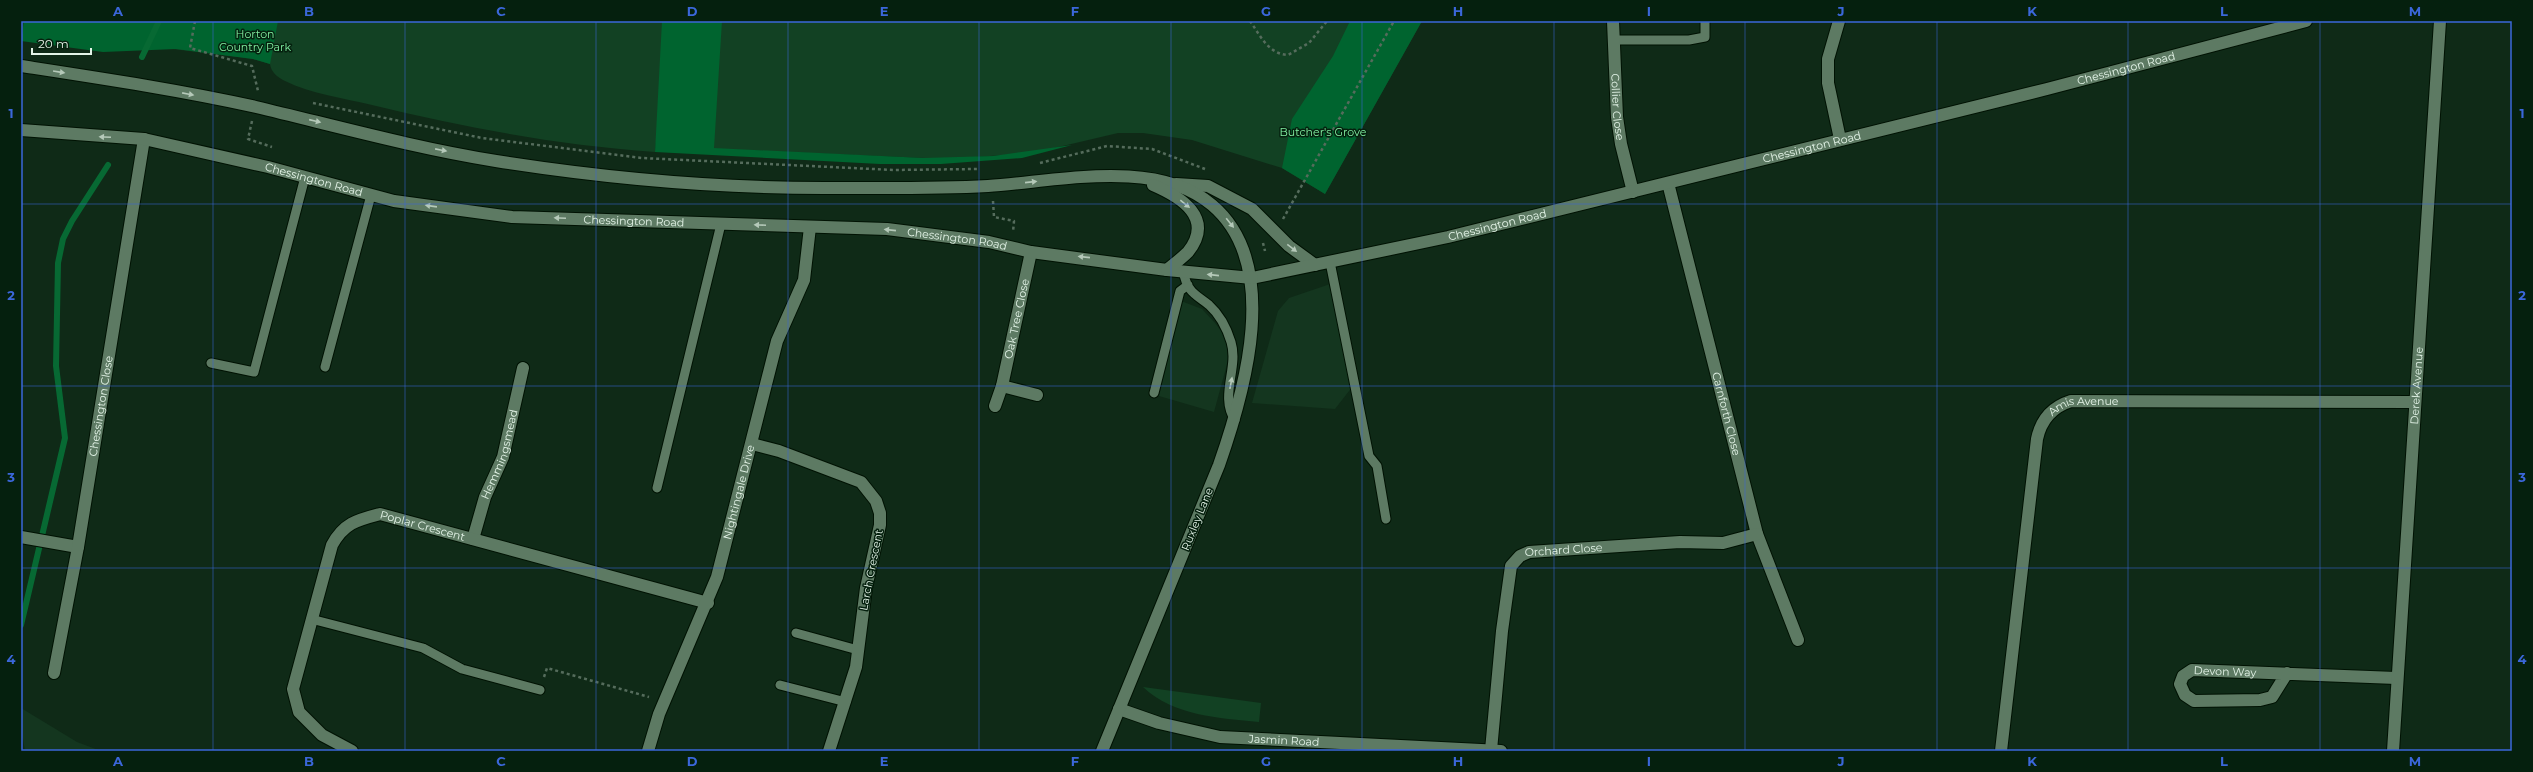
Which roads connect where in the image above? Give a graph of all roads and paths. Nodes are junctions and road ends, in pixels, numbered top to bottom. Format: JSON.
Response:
{"nodes":[{"id":1,"x":195,"y":21,"type":"edge"},
{"id":2,"x":1250,"y":21,"type":"edge"},
{"id":3,"x":1327,"y":21,"type":"edge"},
{"id":4,"x":1394,"y":21,"type":"edge"},
{"id":5,"x":1613,"y":21,"type":"edge"},
{"id":6,"x":1705,"y":21,"type":"edge"},
{"id":7,"x":1839,"y":21,"type":"edge"},
{"id":8,"x":2306,"y":21,"type":"edge"},
{"id":9,"x":2440,"y":21,"type":"edge"},
{"id":10,"x":1613,"y":40,"type":"junction"},
{"id":11,"x":21,"y":66,"type":"edge"},
{"id":12,"x":251,"y":90,"type":"dead end"},
{"id":13,"x":258,"y":91,"type":"junction"},
{"id":14,"x":266,"y":93,"type":"dead end"},
{"id":15,"x":312,"y":103,"type":"dead end"},
{"id":16,"x":252,"y":121,"type":"dead end"},
{"id":17,"x":21,"y":130,"type":"edge"},
{"id":18,"x":144,"y":139,"type":"junction"},
{"id":19,"x":1840,"y":139,"type":"junction"},
{"id":20,"x":272,"y":147,"type":"dead end"},
{"id":21,"x":983,"y":169,"type":"dead end"},
{"id":22,"x":305,"y":177,"type":"junction"},
{"id":23,"x":1139,"y":179,"type":"junction"},
{"id":24,"x":1668,"y":183,"type":"junction"},
{"id":25,"x":1176,"y":184,"type":"junction"},
{"id":26,"x":1633,"y":192,"type":"junction"},
{"id":27,"x":371,"y":195,"type":"junction"},
{"id":28,"x":992,"y":196,"type":"dead end"},
{"id":29,"x":1283,"y":220,"type":"dead end"},
{"id":30,"x":721,"y":224,"type":"junction"},
{"id":31,"x":810,"y":227,"type":"junction"},
{"id":32,"x":1012,"y":239,"type":"dead end"},
{"id":33,"x":1031,"y":252,"type":"junction"},
{"id":34,"x":1330,"y":262,"type":"junction"},
{"id":35,"x":1315,"y":265,"type":"junction"},
{"id":36,"x":1167,"y":270,"type":"junction"},
{"id":37,"x":1183,"y":272,"type":"junction"},
{"id":38,"x":1252,"y":278,"type":"junction"},
{"id":39,"x":1188,"y":285,"type":"junction"},
{"id":40,"x":211,"y":363,"type":"dead end"},
{"id":41,"x":324,"y":367,"type":"dead end"},
{"id":42,"x":523,"y":368,"type":"dead end"},
{"id":43,"x":1002,"y":386,"type":"junction"},
{"id":44,"x":1154,"y":393,"type":"dead end"},
{"id":45,"x":1037,"y":395,"type":"dead end"},
{"id":46,"x":2414,"y":402,"type":"junction"},
{"id":47,"x":996,"y":406,"type":"dead end"},
{"id":48,"x":1235,"y":420,"type":"junction"},
{"id":49,"x":752,"y":444,"type":"junction"},
{"id":50,"x":657,"y":488,"type":"dead end"},
{"id":51,"x":1386,"y":519,"type":"dead end"},
{"id":52,"x":1757,"y":534,"type":"junction"},
{"id":53,"x":26,"y":538,"type":"edge"},
{"id":54,"x":474,"y":539,"type":"junction"},
{"id":55,"x":78,"y":547,"type":"junction"},
{"id":56,"x":708,"y":602,"type":"junction"},
{"id":57,"x":311,"y":619,"type":"junction"},
{"id":58,"x":796,"y":633,"type":"dead end"},
{"id":59,"x":1798,"y":640,"type":"dead end"},
{"id":60,"x":858,"y":650,"type":"junction"},
{"id":61,"x":54,"y":673,"type":"dead end"},
{"id":62,"x":2287,"y":673,"type":"junction"},
{"id":63,"x":2396,"y":678,"type":"junction"},
{"id":64,"x":780,"y":684,"type":"dead end"},
{"id":65,"x":540,"y":690,"type":"joint"},
{"id":66,"x":665,"y":701,"type":"junction"},
{"id":67,"x":846,"y":702,"type":"junction"},
{"id":68,"x":1120,"y":709,"type":"junction"},
{"id":69,"x":1319,"y":746,"type":"edge"},
{"id":70,"x":352,"y":751,"type":"edge"},
{"id":71,"x":648,"y":751,"type":"edge"},
{"id":72,"x":829,"y":751,"type":"edge"},
{"id":73,"x":1102,"y":751,"type":"edge"},
{"id":74,"x":1496,"y":751,"type":"edge"},
{"id":75,"x":2001,"y":751,"type":"edge"},
{"id":76,"x":2393,"y":751,"type":"edge"}],
"edges":[{"from":1,"to":13,"type":"path"},
{"from":2,"to":3,"type":"path"},
{"from":4,"to":29,"type":"path"},
{"from":5,"to":10,"type":"street","name":"Collier Close"},
{"from":6,"to":10,"type":"lane"},
{"from":7,"to":19,"type":"street"},
{"from":8,"to":19,"type":"street","name":"Chessington Road"},
{"from":9,"to":46,"type":"street","name":"Derek Avenue"},
{"from":10,"to":26,"type":"street","name":"Collier Close"},
{"from":11,"to":23,"type":"street","one_way":true},
{"from":12,"to":13,"type":"path"},
{"from":13,"to":14,"type":"path"},
{"from":15,"to":21,"type":"path"},
{"from":16,"to":20,"type":"path"},
{"from":18,"to":17,"type":"street","name":"Chessington Road","one_way":true},
{"from":18,"to":22,"type":"street","name":"Chessington Road"},
{"from":18,"to":55,"type":"street","name":"Chessington Close"},
{"from":19,"to":24,"type":"street","name":"Chessington Road"},
{"from":22,"to":27,"type":"street","name":"Chessington Road"},
{"from":22,"to":40,"type":"lane"},
{"from":23,"to":25,"type":"street"},
{"from":23,"to":36,"type":"street","one_way":true},
{"from":24,"to":26,"type":"street","name":"Chessington Road"},
{"from":24,"to":52,"type":"street","name":"Carnforth Close"},
{"from":25,"to":35,"type":"street","one_way":true},
{"from":25,"to":38,"type":"street","one_way":true},
{"from":26,"to":34,"type":"street","name":"Chessington Road"},
{"from":30,"to":27,"type":"street","name":"Chessington Road","one_way":true},
{"from":27,"to":41,"type":"lane"},
{"from":28,"to":32,"type":"path"},
{"from":31,"to":30,"type":"street","name":"Chessington Road","one_way":true},
{"from":30,"to":50,"type":"lane"},
{"from":33,"to":31,"type":"street","name":"Chessington Road","one_way":true},
{"from":31,"to":49,"type":"street","name":"Nightingale Drive"},
{"from":36,"to":33,"type":"street","name":"Chessington Road","one_way":true},
{"from":33,"to":43,"type":"street","name":"Oak Tree Close"},
{"from":34,"to":35,"type":"street","name":"Chessington Road"},
{"from":34,"to":51,"type":"lane"},
{"from":35,"to":38,"type":"street","name":"Chessington Road"},
{"from":36,"to":37,"type":"street","name":"Chessington Road"},
{"from":38,"to":37,"type":"street","name":"Chessington Road","one_way":true},
{"from":37,"to":39,"type":"lane"},
{"from":38,"to":48,"type":"street","name":"Ruxley Lane"},
{"from":39,"to":44,"type":"lane"},
{"from":48,"to":39,"type":"lane","one_way":true},
{"from":42,"to":54,"type":"street","name":"Hemmingsmead"},
{"from":43,"to":45,"type":"street"},
{"from":43,"to":47,"type":"street","name":"Oak Tree Close"},
{"from":46,"to":63,"type":"street","name":"Derek Avenue"},
{"from":46,"to":75,"type":"street","name":"Amis Avenue"},
{"from":48,"to":68,"type":"street","name":"Ruxley Lane"},
{"from":49,"to":56,"type":"street","name":"Nightingale Drive"},
{"from":49,"to":60,"type":"street","name":"Larch Crescent"},
{"from":52,"to":59,"type":"street","name":"Carnforth Close"},
{"from":52,"to":74,"type":"street","name":"Orchard Close"},
{"from":53,"to":55,"type":"street"},
{"from":54,"to":56,"type":"street","name":"Poplar Crescent"},
{"from":54,"to":57,"type":"street","name":"Poplar Crescent"},
{"from":55,"to":61,"type":"street","name":"Chessington Close"},
{"from":56,"to":66,"type":"street","name":"Nightingale Drive"},
{"from":57,"to":65,"type":"lane"},
{"from":57,"to":70,"type":"street","name":"Poplar Crescent"},
{"from":58,"to":60,"type":"lane"},
{"from":60,"to":67,"type":"street","name":"Larch Crescent"},
{"from":62,"to":62,"type":"street","name":"Devon Way"},
{"from":62,"to":63,"type":"street","name":"Devon Way"},
{"from":63,"to":76,"type":"street","name":"Derek Avenue"},
{"from":64,"to":67,"type":"lane"},
{"from":65,"to":66,"type":"path"},
{"from":66,"to":71,"type":"street","name":"Nightingale Drive"},
{"from":67,"to":72,"type":"street","name":"Larch Crescent"},
{"from":68,"to":69,"type":"street","name":"Jasmin Road"},
{"from":68,"to":73,"type":"street","name":"Ruxley Lane"},
{"from":69,"to":74,"type":"street","name":"Jasmin Road"}]}
